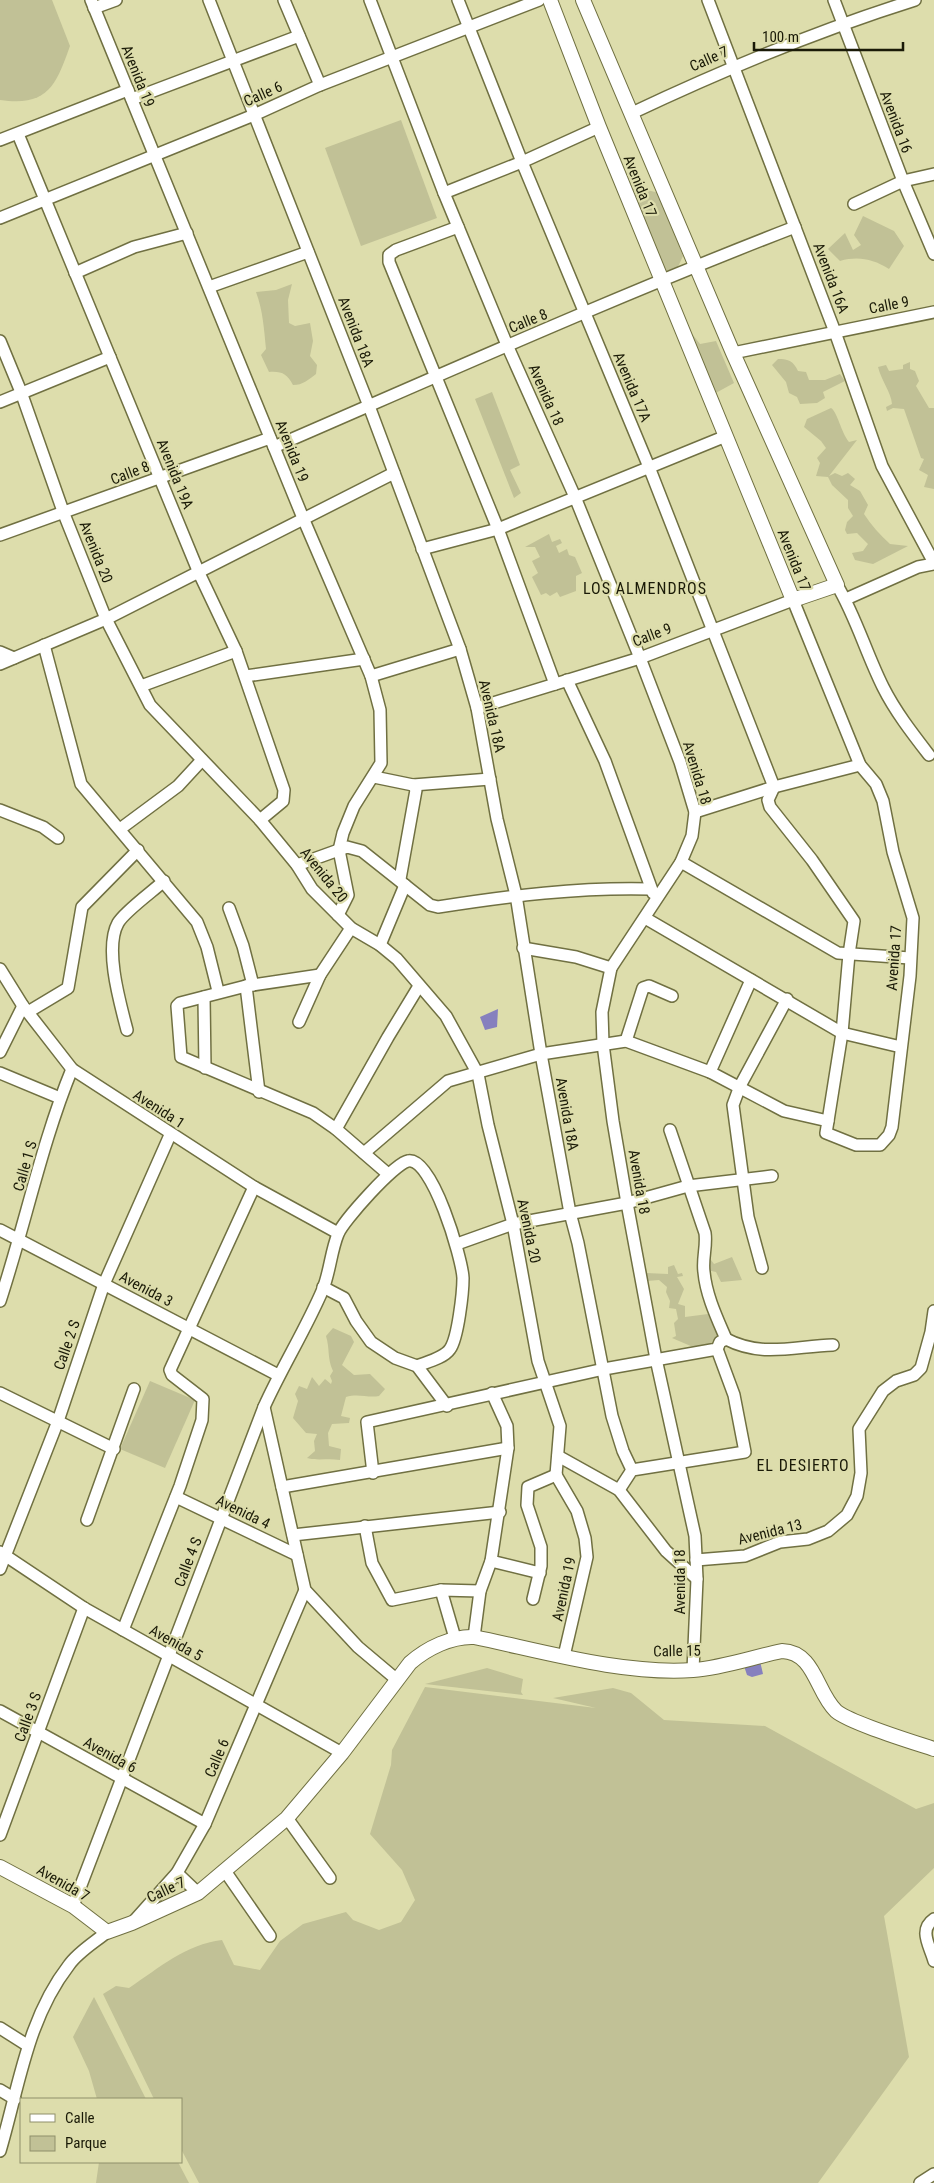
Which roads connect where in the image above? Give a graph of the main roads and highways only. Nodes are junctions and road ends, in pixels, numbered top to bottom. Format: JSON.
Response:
{"nodes":[{"id":1,"x":550,"y":0,"type":"edge"},
{"id":2,"x":583,"y":0,"type":"edge"},
{"id":3,"x":837,"y":584,"type":"joint"},
{"id":4,"x":793,"y":600,"type":"joint"},
{"id":5,"x":396,"y":1679,"type":"joint"},
{"id":6,"x":934,"y":1749,"type":"edge"},
{"id":7,"x":0,"y":1867,"type":"edge"},
{"id":8,"x":107,"y":1932,"type":"joint"}],
"edges":[{"from":1,"to":4,"type":"main road","name":"Avenida 17"},
{"from":2,"to":3,"type":"main road","name":"Avenida 17"},
{"from":3,"to":4,"type":"main road","name":"Calle 9"},
{"from":5,"to":6,"type":"main road","name":"Calle 15"},
{"from":5,"to":8,"type":"main road","name":"Calle 7"},
{"from":7,"to":8,"type":"main road","name":"Avenida 7"}]}
